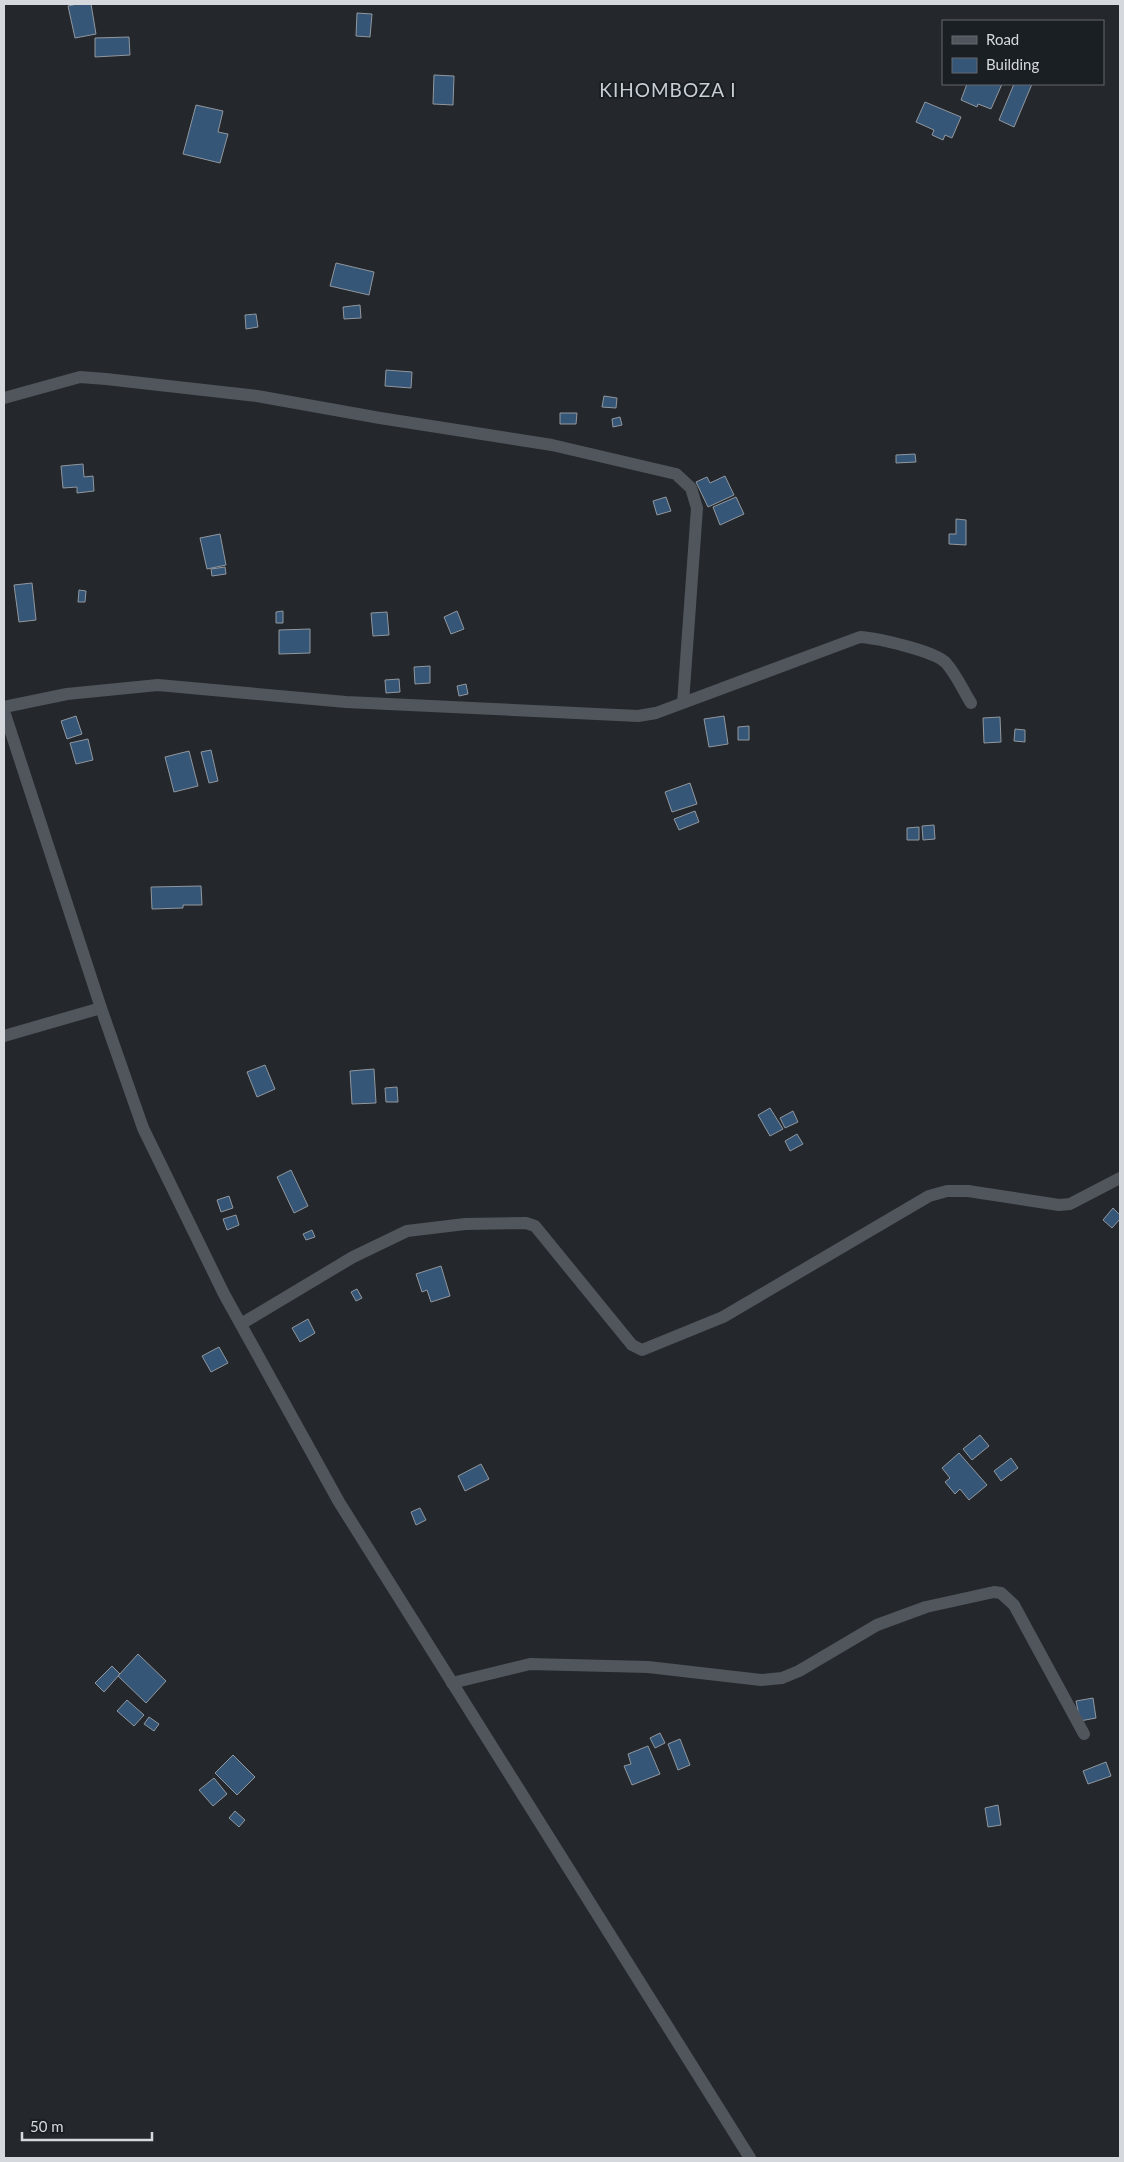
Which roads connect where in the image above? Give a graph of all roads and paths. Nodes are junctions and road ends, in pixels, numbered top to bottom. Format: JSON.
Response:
{"nodes":[{"id":1,"x":4,"y":398,"type":"edge"},
{"id":2,"x":683,"y":703,"type":"junction"},
{"id":3,"x":971,"y":703,"type":"dead end"},
{"id":4,"x":4,"y":709,"type":"edge"},
{"id":5,"x":101,"y":1008,"type":"junction"},
{"id":6,"x":4,"y":1036,"type":"edge"},
{"id":7,"x":1120,"y":1178,"type":"edge"},
{"id":8,"x":241,"y":1324,"type":"junction"},
{"id":9,"x":452,"y":1683,"type":"junction"},
{"id":10,"x":1084,"y":1734,"type":"dead end"},
{"id":11,"x":750,"y":2158,"type":"edge"}],
"edges":[{"from":1,"to":2,"type":"street"},
{"from":2,"to":3,"type":"street"},
{"from":2,"to":4,"type":"street"},
{"from":4,"to":5,"type":"street"},
{"from":5,"to":6,"type":"street"},
{"from":5,"to":8,"type":"street"},
{"from":7,"to":8,"type":"street"},
{"from":8,"to":9,"type":"street"},
{"from":9,"to":10,"type":"street"},
{"from":9,"to":11,"type":"street"}]}
